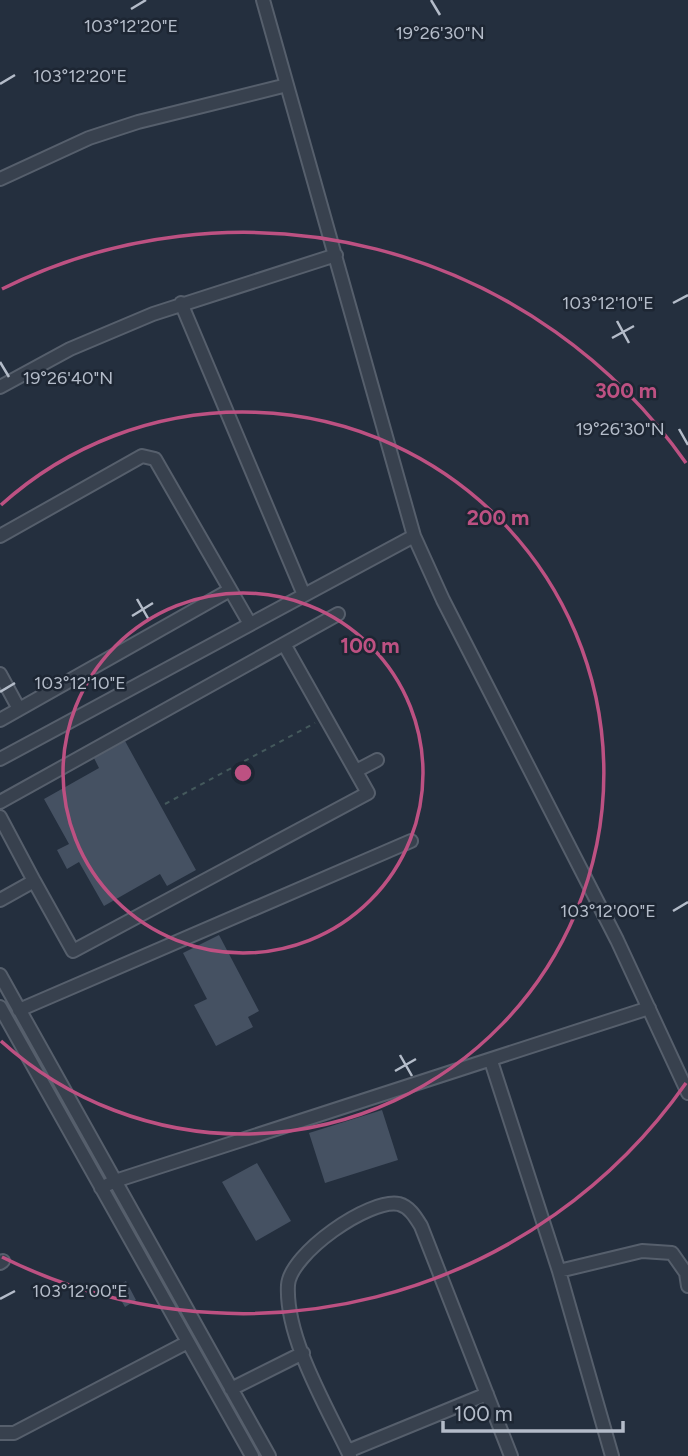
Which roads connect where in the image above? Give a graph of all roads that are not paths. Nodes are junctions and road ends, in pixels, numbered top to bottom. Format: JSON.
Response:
{"nodes":[{"id":1,"x":263,"y":0,"type":"edge"},
{"id":2,"x":287,"y":85,"type":"junction"},
{"id":3,"x":0,"y":178,"type":"edge"},
{"id":4,"x":336,"y":255,"type":"junction"},
{"id":5,"x":181,"y":303,"type":"junction"},
{"id":6,"x":0,"y":387,"type":"edge"},
{"id":7,"x":0,"y":536,"type":"edge"},
{"id":8,"x":414,"y":536,"type":"junction"},
{"id":9,"x":230,"y":590,"type":"junction"},
{"id":10,"x":304,"y":595,"type":"junction"},
{"id":11,"x":338,"y":614,"type":"dead end"},
{"id":12,"x":250,"y":624,"type":"junction"},
{"id":13,"x":284,"y":644,"type":"junction"},
{"id":14,"x":0,"y":674,"type":"edge"},
{"id":15,"x":19,"y":709,"type":"junction"},
{"id":16,"x":0,"y":720,"type":"edge"},
{"id":17,"x":0,"y":760,"type":"edge"},
{"id":18,"x":377,"y":760,"type":"dead end"},
{"id":19,"x":356,"y":771,"type":"junction"},
{"id":20,"x":0,"y":802,"type":"edge"},
{"id":21,"x":0,"y":817,"type":"edge"},
{"id":22,"x":411,"y":841,"type":"dead end"},
{"id":23,"x":34,"y":881,"type":"junction"},
{"id":24,"x":0,"y":900,"type":"edge"},
{"id":25,"x":0,"y":975,"type":"edge"},
{"id":26,"x":0,"y":1007,"type":"edge"},
{"id":27,"x":649,"y":1008,"type":"junction"},
{"id":28,"x":19,"y":1010,"type":"junction"},
{"id":29,"x":491,"y":1061,"type":"junction"},
{"id":30,"x":688,"y":1093,"type":"edge"},
{"id":31,"x":115,"y":1181,"type":"junction"},
{"id":32,"x":101,"y":1188,"type":"junction"},
{"id":33,"x":559,"y":1272,"type":"junction"},
{"id":34,"x":688,"y":1286,"type":"edge"},
{"id":35,"x":188,"y":1342,"type":"junction"},
{"id":36,"x":303,"y":1353,"type":"junction"},
{"id":37,"x":231,"y":1389,"type":"junction"},
{"id":38,"x":487,"y":1394,"type":"junction"},
{"id":39,"x":0,"y":1433,"type":"edge"},
{"id":40,"x":349,"y":1454,"type":"edge"},
{"id":41,"x":252,"y":1456,"type":"edge"},
{"id":42,"x":269,"y":1456,"type":"edge"},
{"id":43,"x":511,"y":1456,"type":"edge"},
{"id":44,"x":612,"y":1456,"type":"edge"}],
"edges":[{"from":1,"to":2,"type":"street"},
{"from":2,"to":3,"type":"street"},
{"from":2,"to":4,"type":"street"},
{"from":4,"to":5,"type":"street"},
{"from":4,"to":8,"type":"street"},
{"from":5,"to":6,"type":"street"},
{"from":5,"to":10,"type":"street"},
{"from":7,"to":9,"type":"street"},
{"from":8,"to":10,"type":"street"},
{"from":8,"to":27,"type":"street"},
{"from":9,"to":12,"type":"street"},
{"from":9,"to":15,"type":"street"},
{"from":10,"to":12,"type":"street"},
{"from":11,"to":13,"type":"street"},
{"from":12,"to":17,"type":"street"},
{"from":13,"to":19,"type":"street"},
{"from":13,"to":20,"type":"street"},
{"from":14,"to":15,"type":"street"},
{"from":15,"to":16,"type":"street"},
{"from":18,"to":19,"type":"street"},
{"from":19,"to":23,"type":"street"},
{"from":21,"to":23,"type":"street"},
{"from":22,"to":28,"type":"street"},
{"from":23,"to":24,"type":"street"},
{"from":25,"to":28,"type":"street"},
{"from":26,"to":32,"type":"street"},
{"from":27,"to":29,"type":"street"},
{"from":27,"to":30,"type":"street"},
{"from":28,"to":31,"type":"street"},
{"from":29,"to":31,"type":"street"},
{"from":29,"to":33,"type":"street"},
{"from":31,"to":32,"type":"street"},
{"from":31,"to":37,"type":"street"},
{"from":32,"to":35,"type":"street"},
{"from":33,"to":34,"type":"street"},
{"from":33,"to":44,"type":"street"},
{"from":35,"to":39,"type":"street"},
{"from":35,"to":41,"type":"street"},
{"from":36,"to":37,"type":"street"},
{"from":36,"to":38,"type":"street"},
{"from":36,"to":40,"type":"street"},
{"from":37,"to":42,"type":"street"},
{"from":38,"to":40,"type":"street"},
{"from":38,"to":43,"type":"street"}]}
